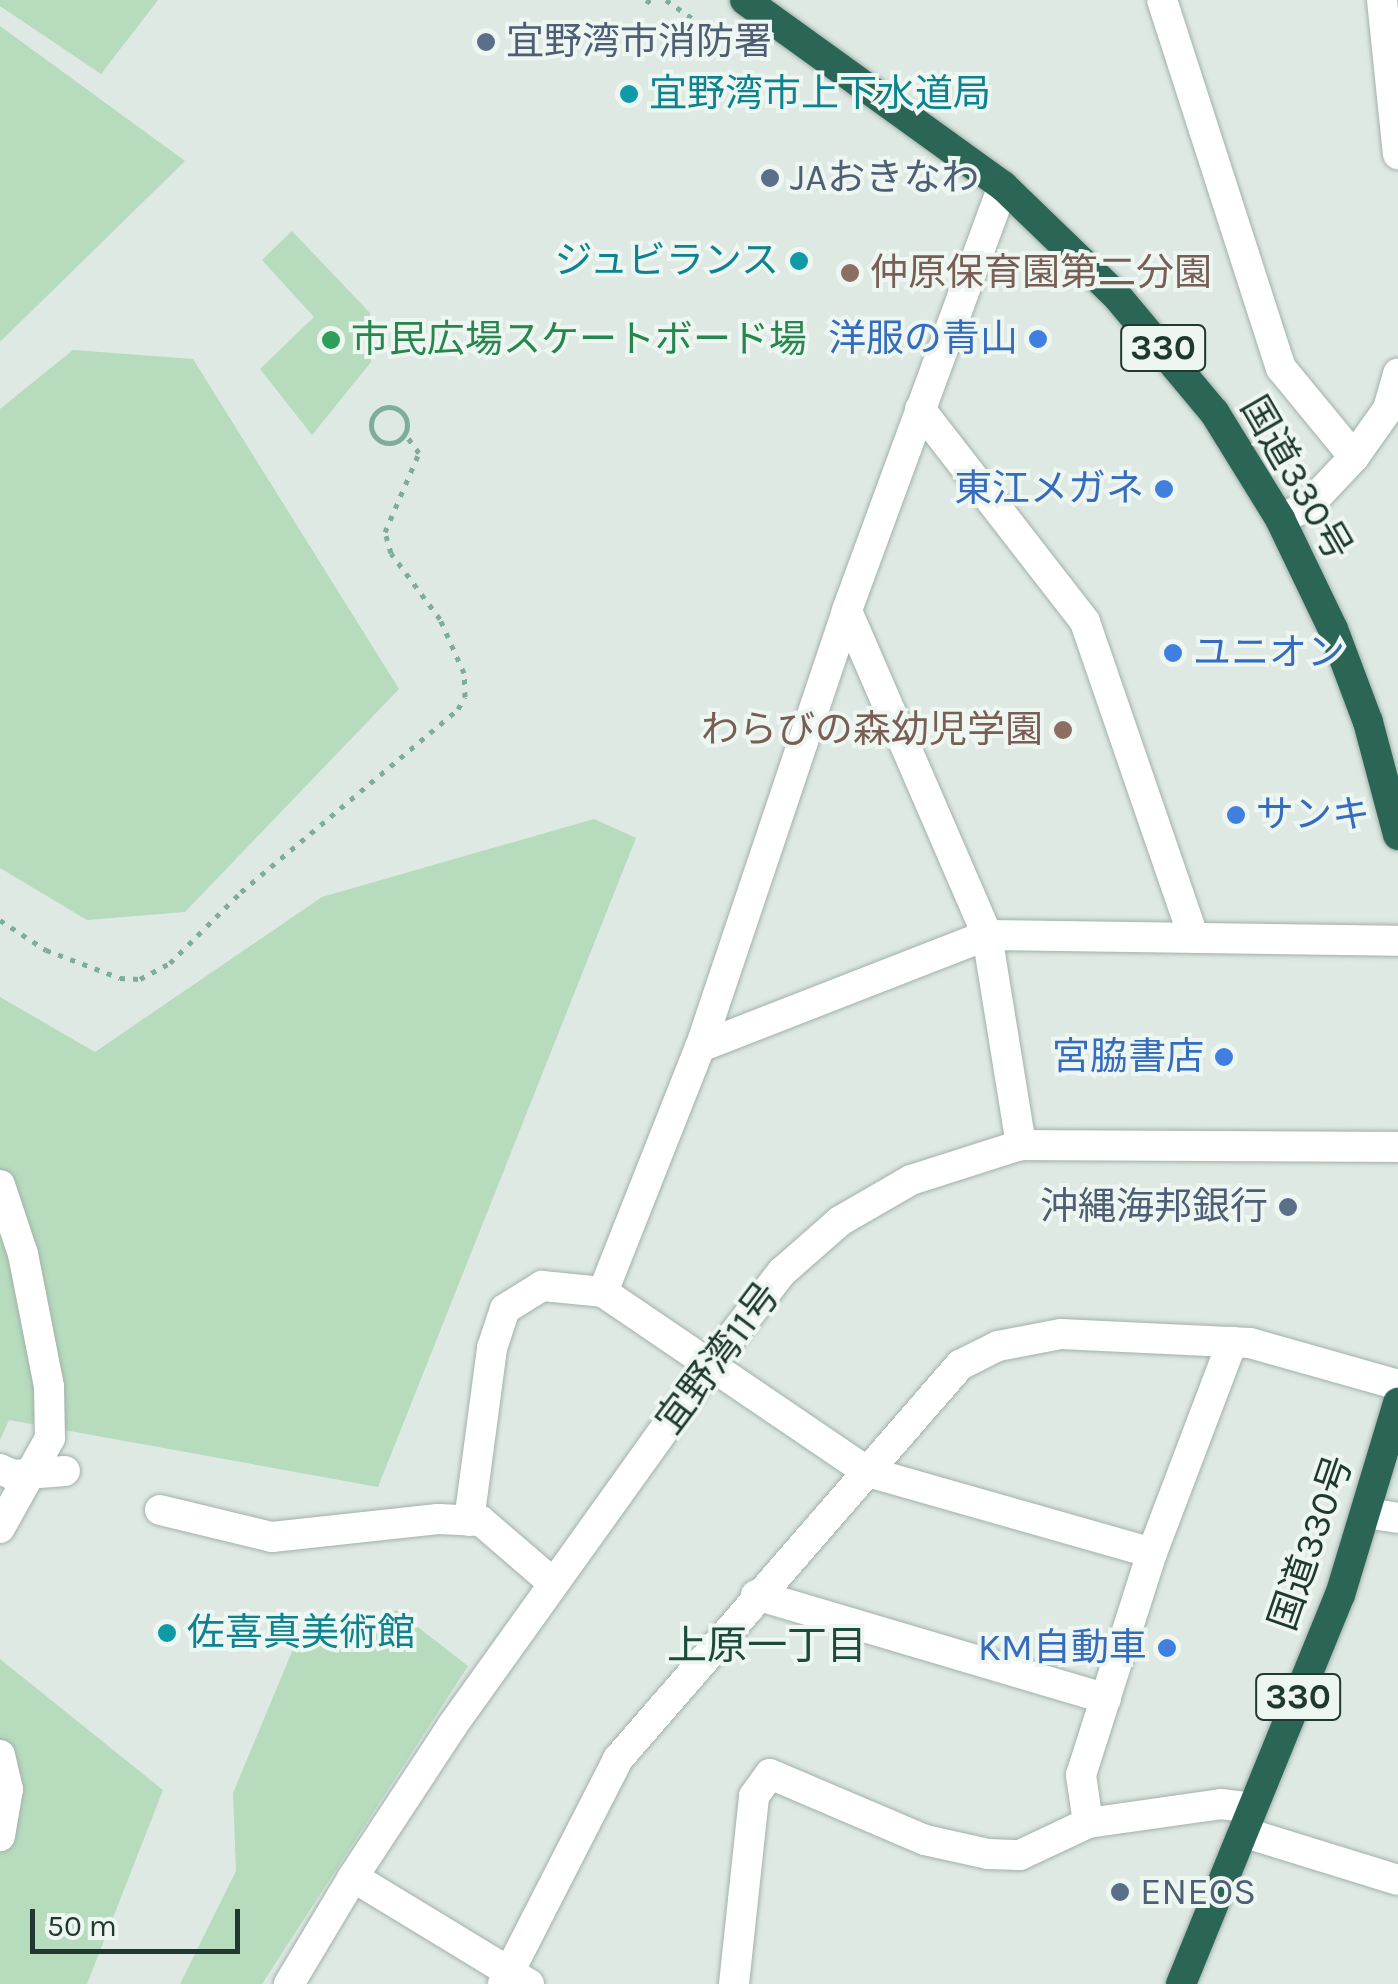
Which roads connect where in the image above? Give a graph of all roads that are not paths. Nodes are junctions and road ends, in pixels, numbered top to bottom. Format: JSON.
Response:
{"nodes":[{"id":1,"x":745,"y":0,"type":"edge"},
{"id":2,"x":1162,"y":0,"type":"edge"},
{"id":3,"x":1382,"y":0,"type":"edge"},
{"id":4,"x":1398,"y":154,"type":"edge"},
{"id":5,"x":1003,"y":186,"type":"junction"},
{"id":6,"x":1398,"y":374,"type":"edge"},
{"id":7,"x":920,"y":409,"type":"junction"},
{"id":8,"x":1354,"y":457,"type":"junction"},
{"id":9,"x":1280,"y":519,"type":"junction"},
{"id":10,"x":848,"y":611,"type":"junction"},
{"id":11,"x":1398,"y":834,"type":"edge"},
{"id":12,"x":988,"y":935,"type":"junction"},
{"id":13,"x":1194,"y":938,"type":"junction"},
{"id":14,"x":1398,"y":941,"type":"edge"},
{"id":15,"x":700,"y":1047,"type":"junction"},
{"id":16,"x":1020,"y":1145,"type":"junction"},
{"id":17,"x":1398,"y":1147,"type":"edge"},
{"id":18,"x":0,"y":1185,"type":"edge"},
{"id":19,"x":603,"y":1292,"type":"junction"},
{"id":20,"x":1232,"y":1342,"type":"junction"},
{"id":21,"x":710,"y":1364,"type":"junction"},
{"id":22,"x":1398,"y":1385,"type":"edge"},
{"id":23,"x":1398,"y":1403,"type":"edge"},
{"id":24,"x":0,"y":1469,"type":"edge"},
{"id":25,"x":65,"y":1471,"type":"dead end"},
{"id":26,"x":868,"y":1472,"type":"junction"},
{"id":27,"x":30,"y":1475,"type":"junction"},
{"id":28,"x":160,"y":1510,"type":"dead end"},
{"id":29,"x":1367,"y":1513,"type":"junction"},
{"id":30,"x":1398,"y":1518,"type":"edge"},
{"id":31,"x":469,"y":1520,"type":"junction"},
{"id":32,"x":0,"y":1528,"type":"edge"},
{"id":33,"x":1152,"y":1553,"type":"junction"},
{"id":34,"x":552,"y":1582,"type":"junction"},
{"id":35,"x":756,"y":1595,"type":"junction"},
{"id":36,"x":1106,"y":1698,"type":"junction"},
{"id":37,"x":0,"y":1756,"type":"edge"},
{"id":38,"x":1248,"y":1820,"type":"junction"},
{"id":39,"x":1088,"y":1823,"type":"junction"},
{"id":40,"x":0,"y":1836,"type":"edge"},
{"id":41,"x":353,"y":1876,"type":"junction"},
{"id":42,"x":1398,"y":1880,"type":"edge"},
{"id":43,"x":514,"y":1980,"type":"edge"},
{"id":44,"x":289,"y":1984,"type":"edge"},
{"id":45,"x":734,"y":1984,"type":"edge"},
{"id":46,"x":1181,"y":1984,"type":"edge"}],
"edges":[{"from":1,"to":5,"type":"highway","name":"国道330号","number":"330"},
{"from":2,"to":8,"type":"street"},
{"from":3,"to":4,"type":"street"},
{"from":5,"to":7,"type":"street"},
{"from":5,"to":9,"type":"highway","name":"国道330号","number":"330"},
{"from":6,"to":8,"type":"street"},
{"from":7,"to":10,"type":"street"},
{"from":7,"to":13,"type":"street"},
{"from":8,"to":9,"type":"street"},
{"from":9,"to":11,"type":"highway","name":"国道330号","number":"330"},
{"from":10,"to":12,"type":"street"},
{"from":10,"to":15,"type":"street"},
{"from":12,"to":13,"type":"street"},
{"from":12,"to":15,"type":"street"},
{"from":12,"to":16,"type":"street"},
{"from":13,"to":14,"type":"street"},
{"from":15,"to":19,"type":"street"},
{"from":16,"to":17,"type":"street","name":"宜野湾11号"},
{"from":16,"to":21,"type":"street","name":"宜野湾11号"},
{"from":18,"to":27,"type":"street"},
{"from":19,"to":21,"type":"street"},
{"from":19,"to":31,"type":"street"},
{"from":20,"to":22,"type":"street"},
{"from":20,"to":26,"type":"street"},
{"from":20,"to":33,"type":"street"},
{"from":21,"to":26,"type":"street"},
{"from":21,"to":34,"type":"street","name":"宜野湾11号"},
{"from":23,"to":29,"type":"highway","name":"国道330号","number":"330"},
{"from":24,"to":27,"type":"street"},
{"from":25,"to":27,"type":"street"},
{"from":26,"to":33,"type":"street"},
{"from":26,"to":35,"type":"street"},
{"from":27,"to":32,"type":"street"},
{"from":28,"to":31,"type":"street"},
{"from":29,"to":30,"type":"street"},
{"from":29,"to":38,"type":"highway","name":"国道330号","number":"330"},
{"from":31,"to":34,"type":"street"},
{"from":33,"to":36,"type":"street"},
{"from":34,"to":41,"type":"street","name":"宜野湾11号"},
{"from":35,"to":36,"type":"street"},
{"from":35,"to":43,"type":"street"},
{"from":36,"to":39,"type":"street"},
{"from":37,"to":40,"type":"street"},
{"from":38,"to":39,"type":"street"},
{"from":38,"to":42,"type":"street"},
{"from":38,"to":46,"type":"highway","name":"国道330号","number":"330"},
{"from":39,"to":45,"type":"street"},
{"from":41,"to":43,"type":"street"},
{"from":41,"to":44,"type":"street","name":"宜野湾11号"}]}
